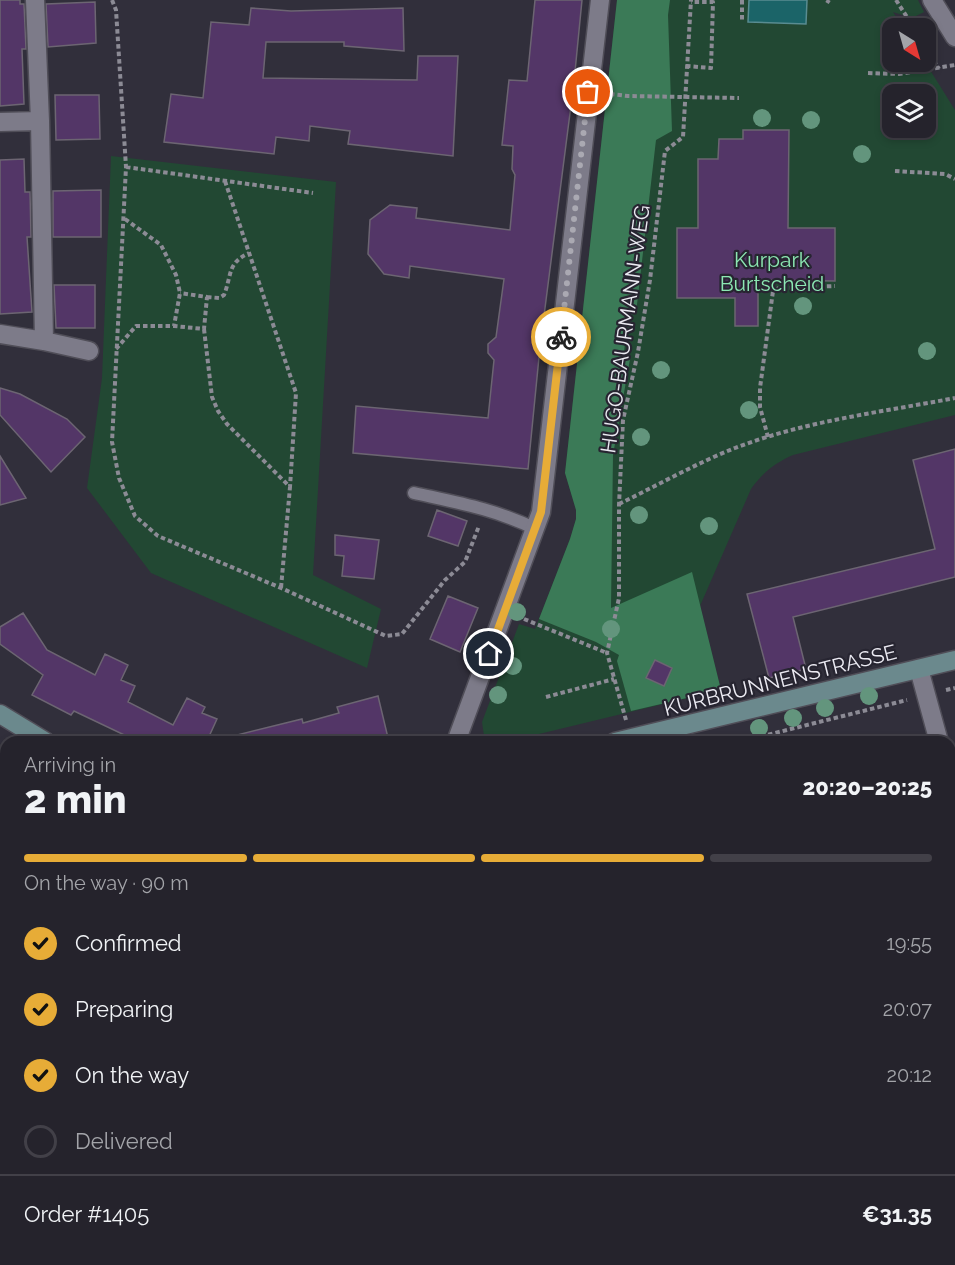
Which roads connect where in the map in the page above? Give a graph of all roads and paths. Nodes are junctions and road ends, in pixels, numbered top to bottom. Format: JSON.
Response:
{"nodes":[{"id":1,"x":35,"y":0,"type":"edge"},
{"id":2,"x":112,"y":0,"type":"edge"},
{"id":3,"x":600,"y":0,"type":"edge"},
{"id":4,"x":742,"y":0,"type":"edge"},
{"id":5,"x":896,"y":0,"type":"edge"},
{"id":6,"x":933,"y":0,"type":"edge"},
{"id":7,"x":691,"y":1,"type":"edge"},
{"id":8,"x":908,"y":18,"type":"edge"},
{"id":9,"x":742,"y":22,"type":"dead end"},
{"id":10,"x":955,"y":37,"type":"edge"},
{"id":11,"x":936,"y":64,"type":"edge"},
{"id":12,"x":955,"y":65,"type":"edge"},
{"id":13,"x":686,"y":66,"type":"junction"},
{"id":14,"x":939,"y":69,"type":"junction"},
{"id":15,"x":868,"y":73,"type":"dead end"},
{"id":16,"x":588,"y":92,"type":"junction"},
{"id":17,"x":684,"y":97,"type":"junction"},
{"id":18,"x":739,"y":98,"type":"dead end"},
{"id":19,"x":40,"y":121,"type":"junction"},
{"id":20,"x":0,"y":122,"type":"edge"},
{"id":21,"x":126,"y":167,"type":"junction"},
{"id":22,"x":894,"y":171,"type":"dead end"},
{"id":23,"x":955,"y":179,"type":"edge"},
{"id":24,"x":225,"y":181,"type":"junction"},
{"id":25,"x":313,"y":193,"type":"dead end"},
{"id":26,"x":124,"y":219,"type":"junction"},
{"id":27,"x":249,"y":253,"type":"junction"},
{"id":28,"x":835,"y":286,"type":"dead end"},
{"id":29,"x":180,"y":293,"type":"junction"},
{"id":30,"x":207,"y":297,"type":"junction"},
{"id":31,"x":174,"y":326,"type":"junction"},
{"id":32,"x":204,"y":329,"type":"junction"},
{"id":33,"x":0,"y":334,"type":"edge"},
{"id":34,"x":44,"y":341,"type":"junction"},
{"id":35,"x":115,"y":349,"type":"junction"},
{"id":36,"x":90,"y":351,"type":"dead end"},
{"id":37,"x":955,"y":398,"type":"edge"},
{"id":38,"x":768,"y":438,"type":"junction"},
{"id":39,"x":290,"y":487,"type":"junction"},
{"id":40,"x":414,"y":493,"type":"dead end"},
{"id":41,"x":619,"y":505,"type":"junction"},
{"id":42,"x":486,"y":509,"type":"junction"},
{"id":43,"x":536,"y":529,"type":"junction"},
{"id":44,"x":281,"y":588,"type":"junction"},
{"id":45,"x":542,"y":626,"type":"dead end"},
{"id":46,"x":607,"y":652,"type":"junction"},
{"id":47,"x":955,"y":660,"type":"edge"},
{"id":48,"x":919,"y":669,"type":"junction"},
{"id":49,"x":614,"y":679,"type":"junction"},
{"id":50,"x":955,"y":688,"type":"edge"},
{"id":51,"x":926,"y":695,"type":"junction"},
{"id":52,"x":546,"y":697,"type":"dead end"},
{"id":53,"x":0,"y":714,"type":"edge"},
{"id":54,"x":36,"y":736,"type":"edge"},
{"id":55,"x":458,"y":736,"type":"edge"},
{"id":56,"x":622,"y":736,"type":"edge"},
{"id":57,"x":640,"y":736,"type":"edge"},
{"id":58,"x":763,"y":736,"type":"edge"},
{"id":59,"x":937,"y":736,"type":"edge"}],
"edges":[{"from":1,"to":19,"type":"street"},
{"from":2,"to":21,"type":"path"},
{"from":3,"to":16,"type":"street"},
{"from":4,"to":9,"type":"path"},
{"from":5,"to":8,"type":"path"},
{"from":6,"to":10,"type":"street"},
{"from":7,"to":13,"type":"path","name":"HUGO-BAURMANN-WEG"},
{"from":7,"to":13,"type":"path"},
{"from":11,"to":14,"type":"path"},
{"from":12,"to":14,"type":"path"},
{"from":13,"to":17,"type":"path","name":"HUGO-BAURMANN-WEG"},
{"from":14,"to":15,"type":"path"},
{"from":16,"to":17,"type":"path"},
{"from":16,"to":43,"type":"street"},
{"from":17,"to":18,"type":"path"},
{"from":17,"to":41,"type":"path","name":"HUGO-BAURMANN-WEG"},
{"from":19,"to":20,"type":"street"},
{"from":19,"to":34,"type":"street"},
{"from":21,"to":24,"type":"path"},
{"from":21,"to":26,"type":"path"},
{"from":22,"to":23,"type":"path"},
{"from":24,"to":25,"type":"path"},
{"from":24,"to":27,"type":"path"},
{"from":26,"to":29,"type":"path"},
{"from":26,"to":35,"type":"path"},
{"from":27,"to":30,"type":"path"},
{"from":27,"to":39,"type":"path"},
{"from":28,"to":38,"type":"path"},
{"from":29,"to":30,"type":"path"},
{"from":29,"to":31,"type":"path"},
{"from":30,"to":32,"type":"path"},
{"from":31,"to":32,"type":"path"},
{"from":31,"to":35,"type":"path"},
{"from":32,"to":39,"type":"path"},
{"from":33,"to":34,"type":"street"},
{"from":34,"to":36,"type":"street"},
{"from":35,"to":44,"type":"path"},
{"from":37,"to":38,"type":"path"},
{"from":38,"to":41,"type":"path"},
{"from":39,"to":44,"type":"path"},
{"from":40,"to":42,"type":"lane"},
{"from":41,"to":46,"type":"path","name":"HUGO-BAURMANN-WEG"},
{"from":42,"to":43,"type":"lane"},
{"from":42,"to":44,"type":"path"},
{"from":43,"to":55,"type":"street"},
{"from":45,"to":46,"type":"path"},
{"from":46,"to":49,"type":"path","name":"HUGO-BAURMANN-WEG"},
{"from":47,"to":48,"type":"main road","name":"KURBRUNNENSTRASSE"},
{"from":48,"to":51,"type":"street"},
{"from":48,"to":57,"type":"main road","name":"KURBRUNNENSTRASSE"},
{"from":49,"to":52,"type":"path"},
{"from":49,"to":56,"type":"path","name":"HUGO-BAURMANN-WEG"},
{"from":50,"to":51,"type":"path"},
{"from":51,"to":58,"type":"path"},
{"from":51,"to":59,"type":"street"},
{"from":53,"to":54,"type":"main road"}]}
